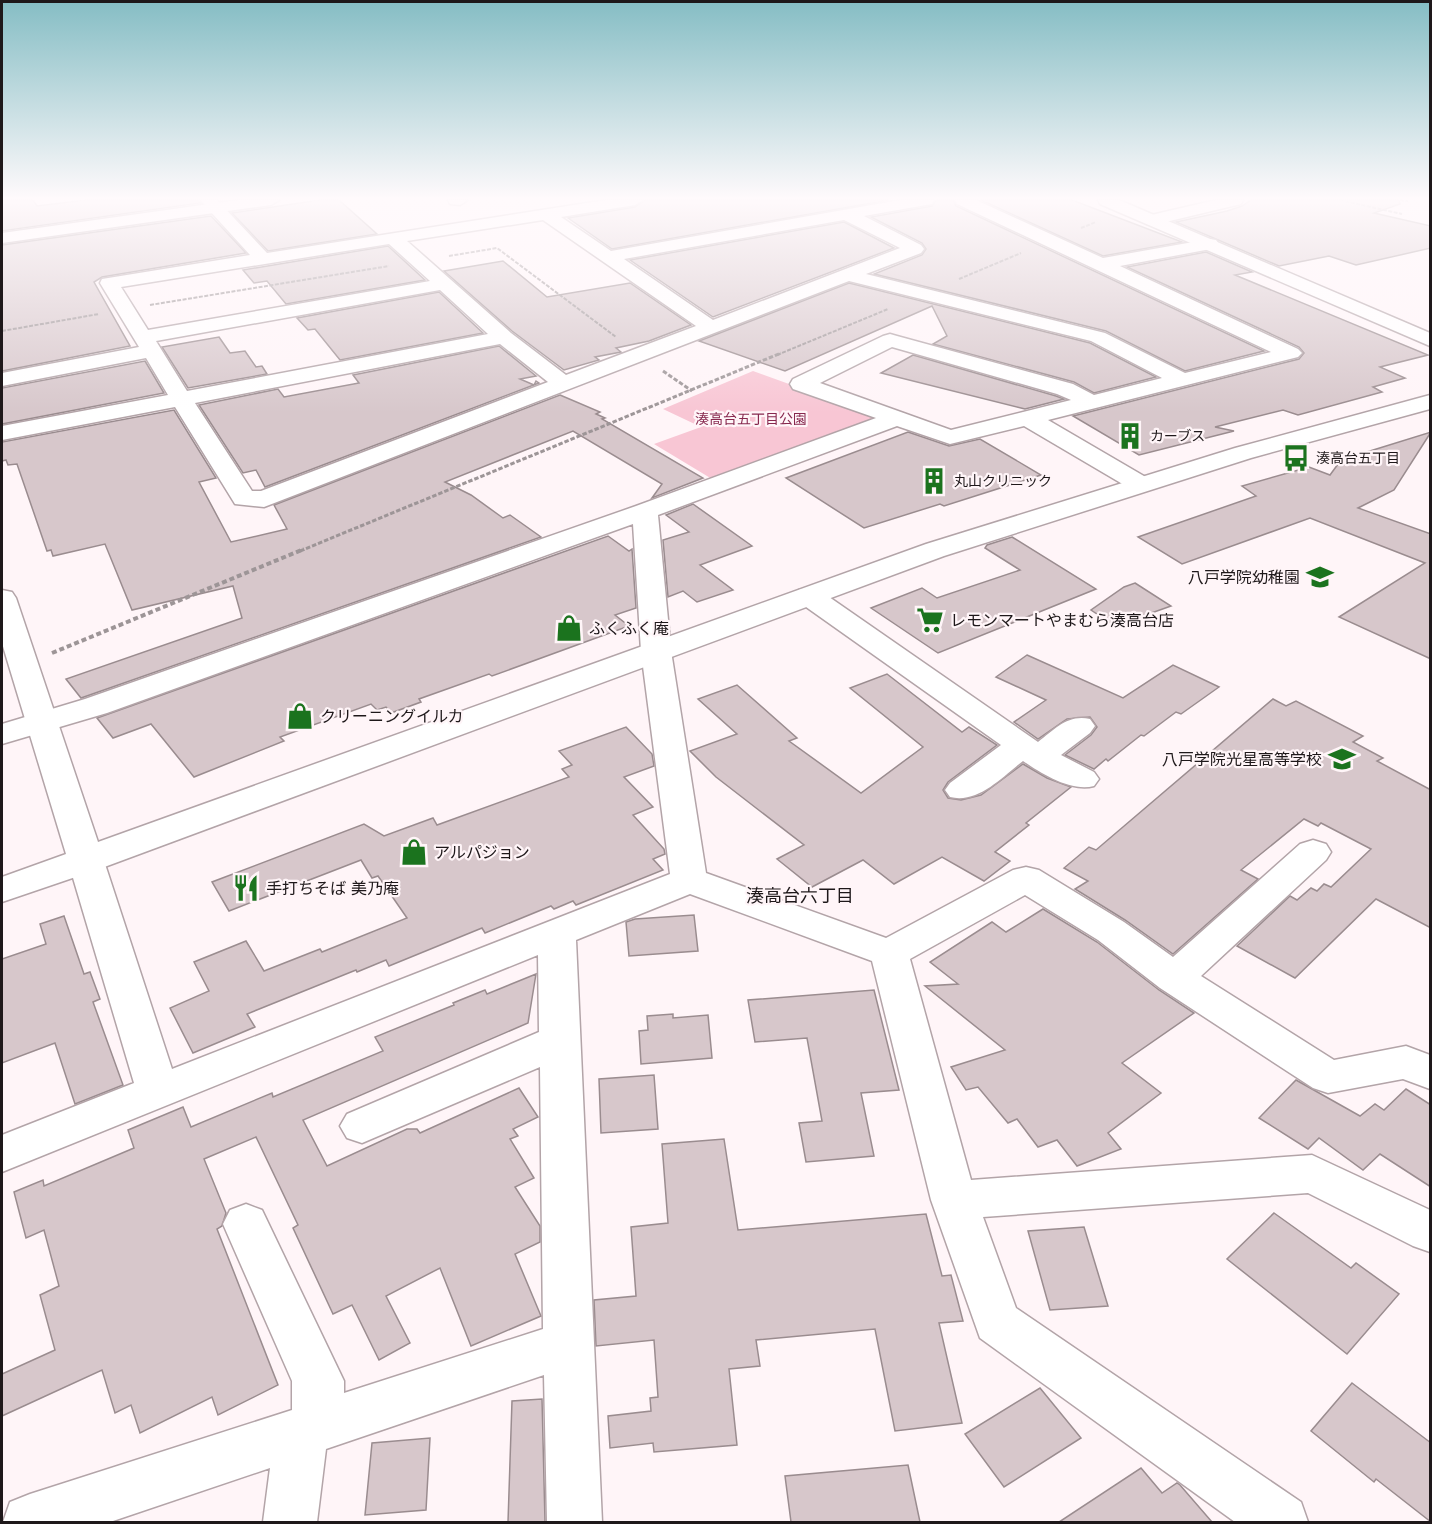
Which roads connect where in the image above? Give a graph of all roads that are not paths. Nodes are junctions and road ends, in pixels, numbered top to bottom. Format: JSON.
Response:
{"nodes":[{"id":1,"x":185,"y":271,"type":"edge"},
{"id":2,"x":430,"y":271,"type":"edge"},
{"id":3,"x":628,"y":271,"type":"edge"},
{"id":4,"x":857,"y":271,"type":"edge"},
{"id":5,"x":1118,"y":271,"type":"edge"},
{"id":6,"x":1272,"y":271,"type":"edge"},
{"id":7,"x":1305,"y":271,"type":"edge"},
{"id":8,"x":847,"y":275,"type":"junction"},
{"id":9,"x":444,"y":284,"type":"junction"},
{"id":10,"x":1431,"y":325,"type":"edge"},
{"id":11,"x":710,"y":327,"type":"junction"},
{"id":12,"x":504,"y":337,"type":"junction"},
{"id":13,"x":1431,"y":340,"type":"edge"},
{"id":14,"x":148,"y":344,"type":"junction"},
{"id":15,"x":2,"y":379,"type":"edge"},
{"id":16,"x":1183,"y":380,"type":"junction"},
{"id":17,"x":562,"y":383,"type":"junction"},
{"id":18,"x":180,"y":399,"type":"junction"},
{"id":19,"x":1091,"y":402,"type":"junction"},
{"id":20,"x":1431,"y":402,"type":"edge"},
{"id":21,"x":898,"y":418,"type":"junction"},
{"id":22,"x":1028,"y":418,"type":"junction"},
{"id":23,"x":2,"y":433,"type":"edge"},
{"id":24,"x":1140,"y":484,"type":"junction"},
{"id":25,"x":645,"y":511,"type":"junction"},
{"id":26,"x":808,"y":596,"type":"junction"},
{"id":27,"x":2,"y":598,"type":"edge"},
{"id":28,"x":656,"y":651,"type":"junction"},
{"id":29,"x":43,"y":723,"type":"junction"},
{"id":30,"x":1079,"y":726,"type":"dead end"},
{"id":31,"x":2,"y":734,"type":"edge"},
{"id":32,"x":1031,"y":751,"type":"junction"},
{"id":33,"x":1082,"y":780,"type":"dead end"},
{"id":34,"x":962,"y":790,"type":"dead end"},
{"id":35,"x":1313,"y":852,"type":"dead end"},
{"id":36,"x":86,"y":861,"type":"junction"},
{"id":37,"x":689,"y":880,"type":"junction"},
{"id":38,"x":2,"y":890,"type":"edge"},
{"id":39,"x":557,"y":932,"type":"junction"},
{"id":40,"x":889,"y":953,"type":"junction"},
{"id":41,"x":1174,"y":978,"type":"junction"},
{"id":42,"x":559,"y":1041,"type":"junction"},
{"id":43,"x":1431,"y":1073,"type":"edge"},
{"id":44,"x":158,"y":1091,"type":"junction"},
{"id":45,"x":362,"y":1126,"type":"dead end"},
{"id":46,"x":2,"y":1154,"type":"edge"},
{"id":47,"x":954,"y":1200,"type":"junction"},
{"id":48,"x":246,"y":1224,"type":"dead end"},
{"id":49,"x":1431,"y":1232,"type":"edge"},
{"id":50,"x":568,"y":1344,"type":"junction"},
{"id":51,"x":310,"y":1430,"type":"junction"},
{"id":52,"x":30,"y":1522,"type":"edge"},
{"id":53,"x":290,"y":1522,"type":"edge"},
{"id":54,"x":575,"y":1522,"type":"edge"},
{"id":55,"x":1281,"y":1522,"type":"edge"}],
"edges":[{"from":1,"to":14,"type":"street"},
{"from":2,"to":9,"type":"street"},
{"from":3,"to":11,"type":"street"},
{"from":4,"to":8,"type":"street"},
{"from":5,"to":16,"type":"street"},
{"from":6,"to":13,"type":"street"},
{"from":7,"to":10,"type":"street"},
{"from":8,"to":11,"type":"street"},
{"from":8,"to":16,"type":"street"},
{"from":9,"to":12,"type":"street"},
{"from":9,"to":14,"type":"street"},
{"from":11,"to":17,"type":"street"},
{"from":12,"to":17,"type":"street"},
{"from":12,"to":18,"type":"street"},
{"from":14,"to":15,"type":"street"},
{"from":14,"to":18,"type":"street"},
{"from":16,"to":19,"type":"street"},
{"from":17,"to":18,"type":"street"},
{"from":18,"to":23,"type":"street"},
{"from":19,"to":21,"type":"street"},
{"from":19,"to":22,"type":"street"},
{"from":20,"to":24,"type":"street"},
{"from":21,"to":22,"type":"street"},
{"from":21,"to":25,"type":"street"},
{"from":22,"to":24,"type":"street"},
{"from":24,"to":26,"type":"street"},
{"from":25,"to":28,"type":"street"},
{"from":25,"to":29,"type":"street"},
{"from":26,"to":28,"type":"street"},
{"from":26,"to":32,"type":"street"},
{"from":27,"to":29,"type":"street"},
{"from":28,"to":36,"type":"street"},
{"from":28,"to":37,"type":"street"},
{"from":29,"to":31,"type":"street"},
{"from":29,"to":36,"type":"street"},
{"from":30,"to":32,"type":"street"},
{"from":32,"to":33,"type":"street"},
{"from":32,"to":34,"type":"street"},
{"from":35,"to":41,"type":"street"},
{"from":36,"to":38,"type":"street"},
{"from":36,"to":44,"type":"street"},
{"from":37,"to":39,"type":"street"},
{"from":37,"to":40,"type":"street"},
{"from":39,"to":42,"type":"street"},
{"from":39,"to":44,"type":"street"},
{"from":40,"to":41,"type":"street"},
{"from":40,"to":47,"type":"street"},
{"from":41,"to":43,"type":"street"},
{"from":42,"to":45,"type":"street"},
{"from":42,"to":50,"type":"street"},
{"from":44,"to":46,"type":"street"},
{"from":47,"to":49,"type":"street"},
{"from":47,"to":55,"type":"street"},
{"from":48,"to":51,"type":"street"},
{"from":50,"to":51,"type":"street"},
{"from":50,"to":54,"type":"street"},
{"from":51,"to":52,"type":"street"},
{"from":51,"to":53,"type":"street"}]}
